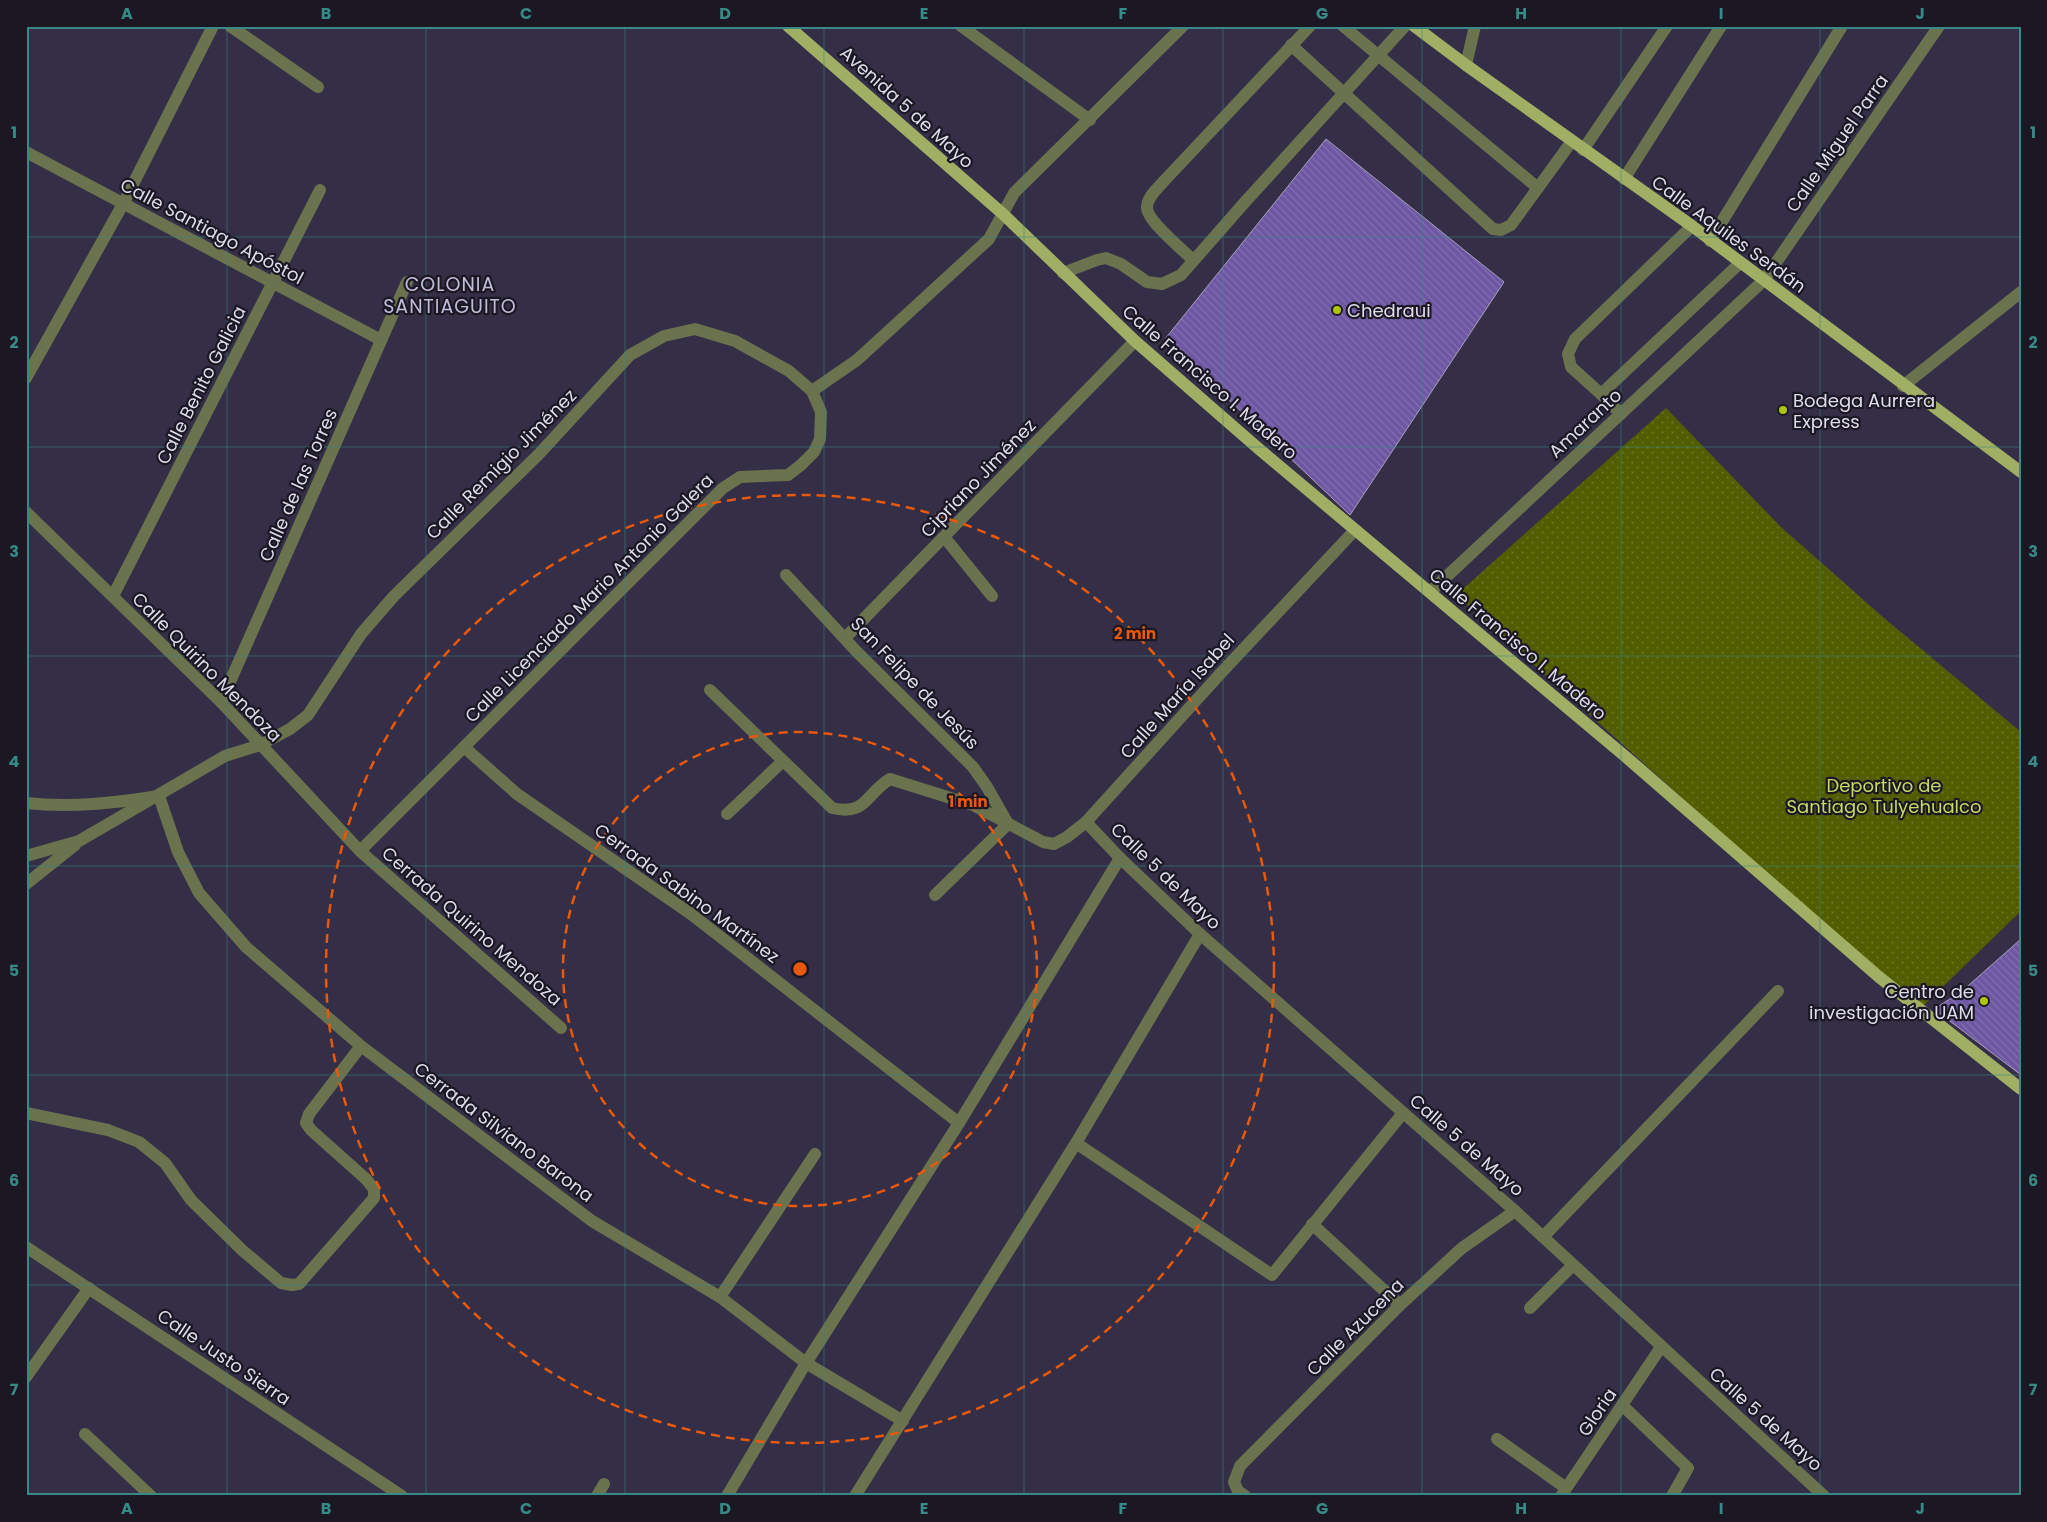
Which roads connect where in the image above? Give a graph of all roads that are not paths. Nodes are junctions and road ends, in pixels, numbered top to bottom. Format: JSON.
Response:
{"nodes":[{"id":1,"x":213,"y":26,"type":"edge"},
{"id":2,"x":230,"y":26,"type":"edge"},
{"id":3,"x":961,"y":26,"type":"edge"},
{"id":4,"x":1183,"y":26,"type":"edge"},
{"id":5,"x":1310,"y":26,"type":"edge"},
{"id":6,"x":1343,"y":26,"type":"edge"},
{"id":7,"x":1405,"y":26,"type":"edge"},
{"id":8,"x":1414,"y":26,"type":"edge"},
{"id":9,"x":1475,"y":26,"type":"edge"},
{"id":10,"x":1667,"y":26,"type":"edge"},
{"id":11,"x":1721,"y":26,"type":"edge"},
{"id":12,"x":1842,"y":26,"type":"edge"},
{"id":13,"x":1939,"y":26,"type":"edge"},
{"id":14,"x":795,"y":28,"type":"edge"},
{"id":15,"x":1291,"y":45,"type":"junction"},
{"id":16,"x":1379,"y":55,"type":"junction"},
{"id":17,"x":1466,"y":65,"type":"junction"},
{"id":18,"x":318,"y":87,"type":"dead end"},
{"id":19,"x":1344,"y":92,"type":"junction"},
{"id":20,"x":1090,"y":120,"type":"junction"},
{"id":21,"x":1572,"y":141,"type":"junction"},
{"id":22,"x":1583,"y":150,"type":"junction"},
{"id":23,"x":26,"y":152,"type":"edge"},
{"id":24,"x":1624,"y":179,"type":"junction"},
{"id":25,"x":1538,"y":188,"type":"junction"},
{"id":26,"x":320,"y":190,"type":"dead end"},
{"id":27,"x":123,"y":204,"type":"junction"},
{"id":28,"x":1003,"y":214,"type":"junction"},
{"id":29,"x":1692,"y":226,"type":"junction"},
{"id":30,"x":1710,"y":241,"type":"junction"},
{"id":31,"x":1193,"y":260,"type":"junction"},
{"id":32,"x":1740,"y":263,"type":"junction"},
{"id":33,"x":1063,"y":273,"type":"junction"},
{"id":34,"x":1764,"y":280,"type":"junction"},
{"id":35,"x":407,"y":282,"type":"dead end"},
{"id":36,"x":272,"y":283,"type":"junction"},
{"id":37,"x":2021,"y":292,"type":"edge"},
{"id":38,"x":381,"y":340,"type":"junction"},
{"id":39,"x":1135,"y":341,"type":"junction"},
{"id":40,"x":26,"y":378,"type":"edge"},
{"id":41,"x":1903,"y":386,"type":"junction"},
{"id":42,"x":812,"y":391,"type":"junction"},
{"id":43,"x":1601,"y":394,"type":"junction"},
{"id":44,"x":1621,"y":414,"type":"junction"},
{"id":45,"x":2021,"y":472,"type":"edge"},
{"id":46,"x":26,"y":512,"type":"edge"},
{"id":47,"x":1355,"y":530,"type":"junction"},
{"id":48,"x":945,"y":538,"type":"junction"},
{"id":49,"x":786,"y":575,"type":"dead end"},
{"id":50,"x":1430,"y":592,"type":"junction"},
{"id":51,"x":112,"y":596,"type":"junction"},
{"id":52,"x":992,"y":596,"type":"dead end"},
{"id":53,"x":845,"y":638,"type":"junction"},
{"id":54,"x":710,"y":690,"type":"dead end"},
{"id":55,"x":221,"y":702,"type":"junction"},
{"id":56,"x":260,"y":745,"type":"junction"},
{"id":57,"x":464,"y":747,"type":"junction"},
{"id":58,"x":783,"y":761,"type":"junction"},
{"id":59,"x":159,"y":796,"type":"junction"},
{"id":60,"x":26,"y":803,"type":"edge"},
{"id":61,"x":726,"y":814,"type":"dead end"},
{"id":62,"x":1086,"y":822,"type":"junction"},
{"id":63,"x":1008,"y":824,"type":"junction"},
{"id":64,"x":79,"y":841,"type":"junction"},
{"id":65,"x":360,"y":851,"type":"junction"},
{"id":66,"x":26,"y":856,"type":"edge"},
{"id":67,"x":1120,"y":858,"type":"junction"},
{"id":68,"x":26,"y":884,"type":"edge"},
{"id":69,"x":935,"y":896,"type":"dead end"},
{"id":70,"x":1200,"y":934,"type":"junction"},
{"id":71,"x":1778,"y":991,"type":"dead end"},
{"id":72,"x":561,"y":1028,"type":"dead end"},
{"id":73,"x":361,"y":1046,"type":"junction"},
{"id":74,"x":2021,"y":1089,"type":"edge"},
{"id":75,"x":26,"y":1113,"type":"edge"},
{"id":76,"x":1403,"y":1113,"type":"junction"},
{"id":77,"x":959,"y":1123,"type":"junction"},
{"id":78,"x":1076,"y":1142,"type":"junction"},
{"id":79,"x":815,"y":1154,"type":"dead end"},
{"id":80,"x":1515,"y":1211,"type":"junction"},
{"id":81,"x":1312,"y":1224,"type":"junction"},
{"id":82,"x":1543,"y":1237,"type":"junction"},
{"id":83,"x":26,"y":1247,"type":"edge"},
{"id":84,"x":1572,"y":1265,"type":"junction"},
{"id":85,"x":89,"y":1288,"type":"junction"},
{"id":86,"x":720,"y":1296,"type":"junction"},
{"id":87,"x":1400,"y":1305,"type":"junction"},
{"id":88,"x":1530,"y":1308,"type":"dead end"},
{"id":89,"x":1661,"y":1347,"type":"junction"},
{"id":90,"x":806,"y":1363,"type":"junction"},
{"id":91,"x":26,"y":1377,"type":"edge"},
{"id":92,"x":1623,"y":1406,"type":"junction"},
{"id":93,"x":903,"y":1421,"type":"junction"},
{"id":94,"x":85,"y":1434,"type":"dead end"},
{"id":95,"x":1497,"y":1439,"type":"dead end"},
{"id":96,"x":604,"y":1484,"type":"dead end"},
{"id":97,"x":1564,"y":1492,"type":"edge"},
{"id":98,"x":151,"y":1496,"type":"edge"},
{"id":99,"x":402,"y":1496,"type":"edge"},
{"id":100,"x":597,"y":1496,"type":"edge"},
{"id":101,"x":727,"y":1496,"type":"edge"},
{"id":102,"x":855,"y":1496,"type":"edge"},
{"id":103,"x":1245,"y":1496,"type":"edge"},
{"id":104,"x":1672,"y":1496,"type":"edge"},
{"id":105,"x":1824,"y":1496,"type":"edge"}],
"edges":[{"from":1,"to":27,"type":"street"},
{"from":2,"to":18,"type":"street"},
{"from":3,"to":20,"type":"street"},
{"from":4,"to":20,"type":"street"},
{"from":5,"to":15,"type":"street"},
{"from":6,"to":16,"type":"street"},
{"from":7,"to":16,"type":"street"},
{"from":8,"to":17,"type":"main road","name":"Calle Aquiles Serdán"},
{"from":9,"to":17,"type":"street"},
{"from":10,"to":22,"type":"street"},
{"from":11,"to":24,"type":"street"},
{"from":12,"to":30,"type":"street"},
{"from":13,"to":34,"type":"street","name":"Calle Miguel Parra"},
{"from":14,"to":28,"type":"main road","name":"Avenida 5 de Mayo"},
{"from":15,"to":19,"type":"street"},
{"from":15,"to":31,"type":"street"},
{"from":16,"to":19,"type":"street"},
{"from":16,"to":25,"type":"street"},
{"from":17,"to":21,"type":"main road","name":"Calle Aquiles Serdán"},
{"from":19,"to":25,"type":"street"},
{"from":19,"to":31,"type":"street"},
{"from":20,"to":28,"type":"street"},
{"from":21,"to":22,"type":"main road","name":"Calle Aquiles Serdán"},
{"from":21,"to":25,"type":"street"},
{"from":22,"to":24,"type":"main road","name":"Calle Aquiles Serdán"},
{"from":23,"to":27,"type":"street","name":"Calle Santiago Apóstol"},
{"from":24,"to":29,"type":"main road","name":"Calle Aquiles Serdán"},
{"from":26,"to":36,"type":"street","name":"Calle Benito Galicia"},
{"from":27,"to":36,"type":"street","name":"Calle Santiago Apóstol"},
{"from":27,"to":40,"type":"street"},
{"from":28,"to":33,"type":"main road","name":"Calle Francisco I. Madero"},
{"from":28,"to":42,"type":"street"},
{"from":29,"to":30,"type":"main road","name":"Calle Aquiles Serdán"},
{"from":29,"to":43,"type":"street"},
{"from":30,"to":32,"type":"main road","name":"Calle Aquiles Serdán"},
{"from":31,"to":33,"type":"street"},
{"from":32,"to":34,"type":"main road","name":"Calle Aquiles Serdán"},
{"from":32,"to":43,"type":"street"},
{"from":33,"to":39,"type":"main road","name":"Calle Francisco I. Madero"},
{"from":34,"to":41,"type":"main road","name":"Calle Aquiles Serdán"},
{"from":34,"to":44,"type":"street","name":"Amaranto"},
{"from":35,"to":38,"type":"street","name":"Calle de las Torres"},
{"from":36,"to":38,"type":"street","name":"Calle Santiago Apóstol"},
{"from":36,"to":51,"type":"street","name":"Calle Benito Galicia"},
{"from":37,"to":41,"type":"street"},
{"from":38,"to":55,"type":"street","name":"Calle de las Torres"},
{"from":39,"to":47,"type":"main road","name":"Calle Francisco I. Madero"},
{"from":39,"to":48,"type":"street","name":"Cipriano Jiménez"},
{"from":41,"to":45,"type":"main road","name":"Calle Aquiles Serdán"},
{"from":42,"to":56,"type":"street","name":"Calle Remigio Jiménez"},
{"from":42,"to":57,"type":"street","name":"Calle Licenciado Mario Antonio Galera"},
{"from":43,"to":44,"type":"street"},
{"from":44,"to":50,"type":"street","name":"Amaranto"},
{"from":46,"to":51,"type":"street","name":"Calle Quirino Mendoza"},
{"from":47,"to":50,"type":"main road","name":"Calle Francisco I. Madero"},
{"from":47,"to":62,"type":"street","name":"Calle María Isabel"},
{"from":48,"to":52,"type":"street"},
{"from":48,"to":53,"type":"street","name":"Cipriano Jiménez"},
{"from":49,"to":53,"type":"street","name":"San Felipe de Jesús"},
{"from":50,"to":74,"type":"main road","name":"Calle Francisco I. Madero"},
{"from":51,"to":55,"type":"street","name":"Calle Quirino Mendoza"},
{"from":53,"to":63,"type":"street","name":"San Felipe de Jesús"},
{"from":54,"to":58,"type":"street"},
{"from":55,"to":56,"type":"street","name":"Calle Quirino Mendoza"},
{"from":56,"to":59,"type":"street","name":"Calle Remigio Jiménez"},
{"from":56,"to":65,"type":"street","name":"Calle Quirino Mendoza"},
{"from":57,"to":65,"type":"street","name":"Calle Licenciado Mario Antonio Galera"},
{"from":57,"to":77,"type":"street","name":"Cerrada Sabino Martínez"},
{"from":58,"to":61,"type":"street"},
{"from":58,"to":63,"type":"street"},
{"from":59,"to":60,"type":"street"},
{"from":59,"to":64,"type":"street","name":"Calle Remigio Jiménez"},
{"from":59,"to":73,"type":"street","name":"Cerrada Silviano Barona"},
{"from":62,"to":63,"type":"street","name":"Calle María Isabel"},
{"from":62,"to":67,"type":"street","name":"Calle 5 de Mayo"},
{"from":63,"to":69,"type":"street"},
{"from":64,"to":66,"type":"street"},
{"from":64,"to":68,"type":"street"},
{"from":65,"to":72,"type":"street","name":"Cerrada Quirino Mendoza"},
{"from":67,"to":70,"type":"street","name":"Calle 5 de Mayo"},
{"from":67,"to":77,"type":"street"},
{"from":70,"to":76,"type":"street","name":"Calle 5 de Mayo"},
{"from":70,"to":78,"type":"street"},
{"from":71,"to":82,"type":"street"},
{"from":73,"to":75,"type":"street"},
{"from":73,"to":86,"type":"street","name":"Cerrada Silviano Barona"},
{"from":76,"to":80,"type":"street","name":"Calle 5 de Mayo"},
{"from":76,"to":81,"type":"street"},
{"from":77,"to":90,"type":"street"},
{"from":78,"to":81,"type":"street"},
{"from":78,"to":93,"type":"street"},
{"from":79,"to":86,"type":"street"},
{"from":80,"to":82,"type":"street","name":"Calle 5 de Mayo"},
{"from":80,"to":87,"type":"street","name":"Calle Azucena"},
{"from":81,"to":87,"type":"street"},
{"from":82,"to":84,"type":"street","name":"Calle 5 de Mayo"},
{"from":83,"to":85,"type":"street","name":"Calle Justo Sierra"},
{"from":84,"to":88,"type":"street"},
{"from":84,"to":89,"type":"street","name":"Calle 5 de Mayo"},
{"from":85,"to":91,"type":"street"},
{"from":85,"to":99,"type":"street","name":"Calle Justo Sierra"},
{"from":86,"to":90,"type":"street","name":"Cerrada Silviano Barona"},
{"from":87,"to":103,"type":"street","name":"Calle Azucena"},
{"from":89,"to":92,"type":"street","name":"Gloria"},
{"from":89,"to":105,"type":"street","name":"Calle 5 de Mayo"},
{"from":90,"to":93,"type":"street","name":"Cerrada Silviano Barona"},
{"from":90,"to":101,"type":"street"},
{"from":92,"to":97,"type":"street","name":"Gloria"},
{"from":92,"to":104,"type":"street"},
{"from":93,"to":102,"type":"street"},
{"from":94,"to":98,"type":"street"},
{"from":95,"to":97,"type":"street"},
{"from":96,"to":100,"type":"street"}]}
